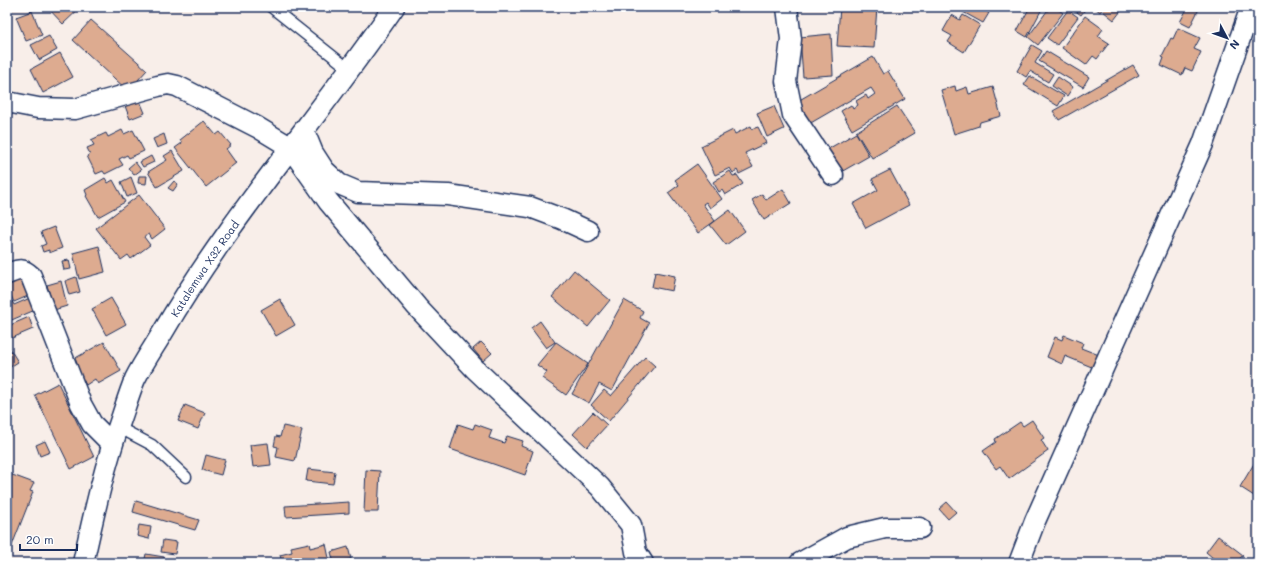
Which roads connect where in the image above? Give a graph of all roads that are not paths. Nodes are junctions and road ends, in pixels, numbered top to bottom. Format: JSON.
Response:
{"nodes":[{"id":1,"x":271,"y":7,"type":"edge"},
{"id":2,"x":394,"y":7,"type":"edge"},
{"id":3,"x":787,"y":7,"type":"edge"},
{"id":4,"x":1251,"y":7,"type":"edge"},
{"id":5,"x":349,"y":69,"type":"junction"},
{"id":6,"x":7,"y":102,"type":"edge"},
{"id":7,"x":304,"y":131,"type":"junction"},
{"id":8,"x":290,"y":147,"type":"junction"},
{"id":9,"x":833,"y":176,"type":"dead end"},
{"id":10,"x":588,"y":231,"type":"dead end"},
{"id":11,"x":7,"y":274,"type":"edge"},
{"id":12,"x":115,"y":435,"type":"junction"},
{"id":13,"x":186,"y":477,"type":"dead end"},
{"id":14,"x":920,"y":528,"type":"dead end"},
{"id":15,"x":83,"y":563,"type":"edge"},
{"id":16,"x":642,"y":563,"type":"edge"},
{"id":17,"x":800,"y":563,"type":"edge"},
{"id":18,"x":1019,"y":563,"type":"edge"}],
"edges":[{"from":1,"to":5,"type":"lane"},
{"from":2,"to":5,"type":"street","name":"Katalemwa X32 Road"},
{"from":3,"to":9,"type":"street"},
{"from":4,"to":18,"type":"street"},
{"from":5,"to":7,"type":"street","name":"Katalemwa X32 Road"},
{"from":6,"to":8,"type":"street"},
{"from":7,"to":8,"type":"street","name":"Katalemwa X32 Road"},
{"from":7,"to":10,"type":"street"},
{"from":8,"to":12,"type":"street","name":"Katalemwa X32 Road"},
{"from":8,"to":16,"type":"street"},
{"from":11,"to":12,"type":"street"},
{"from":12,"to":13,"type":"lane"},
{"from":12,"to":15,"type":"street","name":"Katalemwa X32 Road"},
{"from":14,"to":17,"type":"street"}]}
